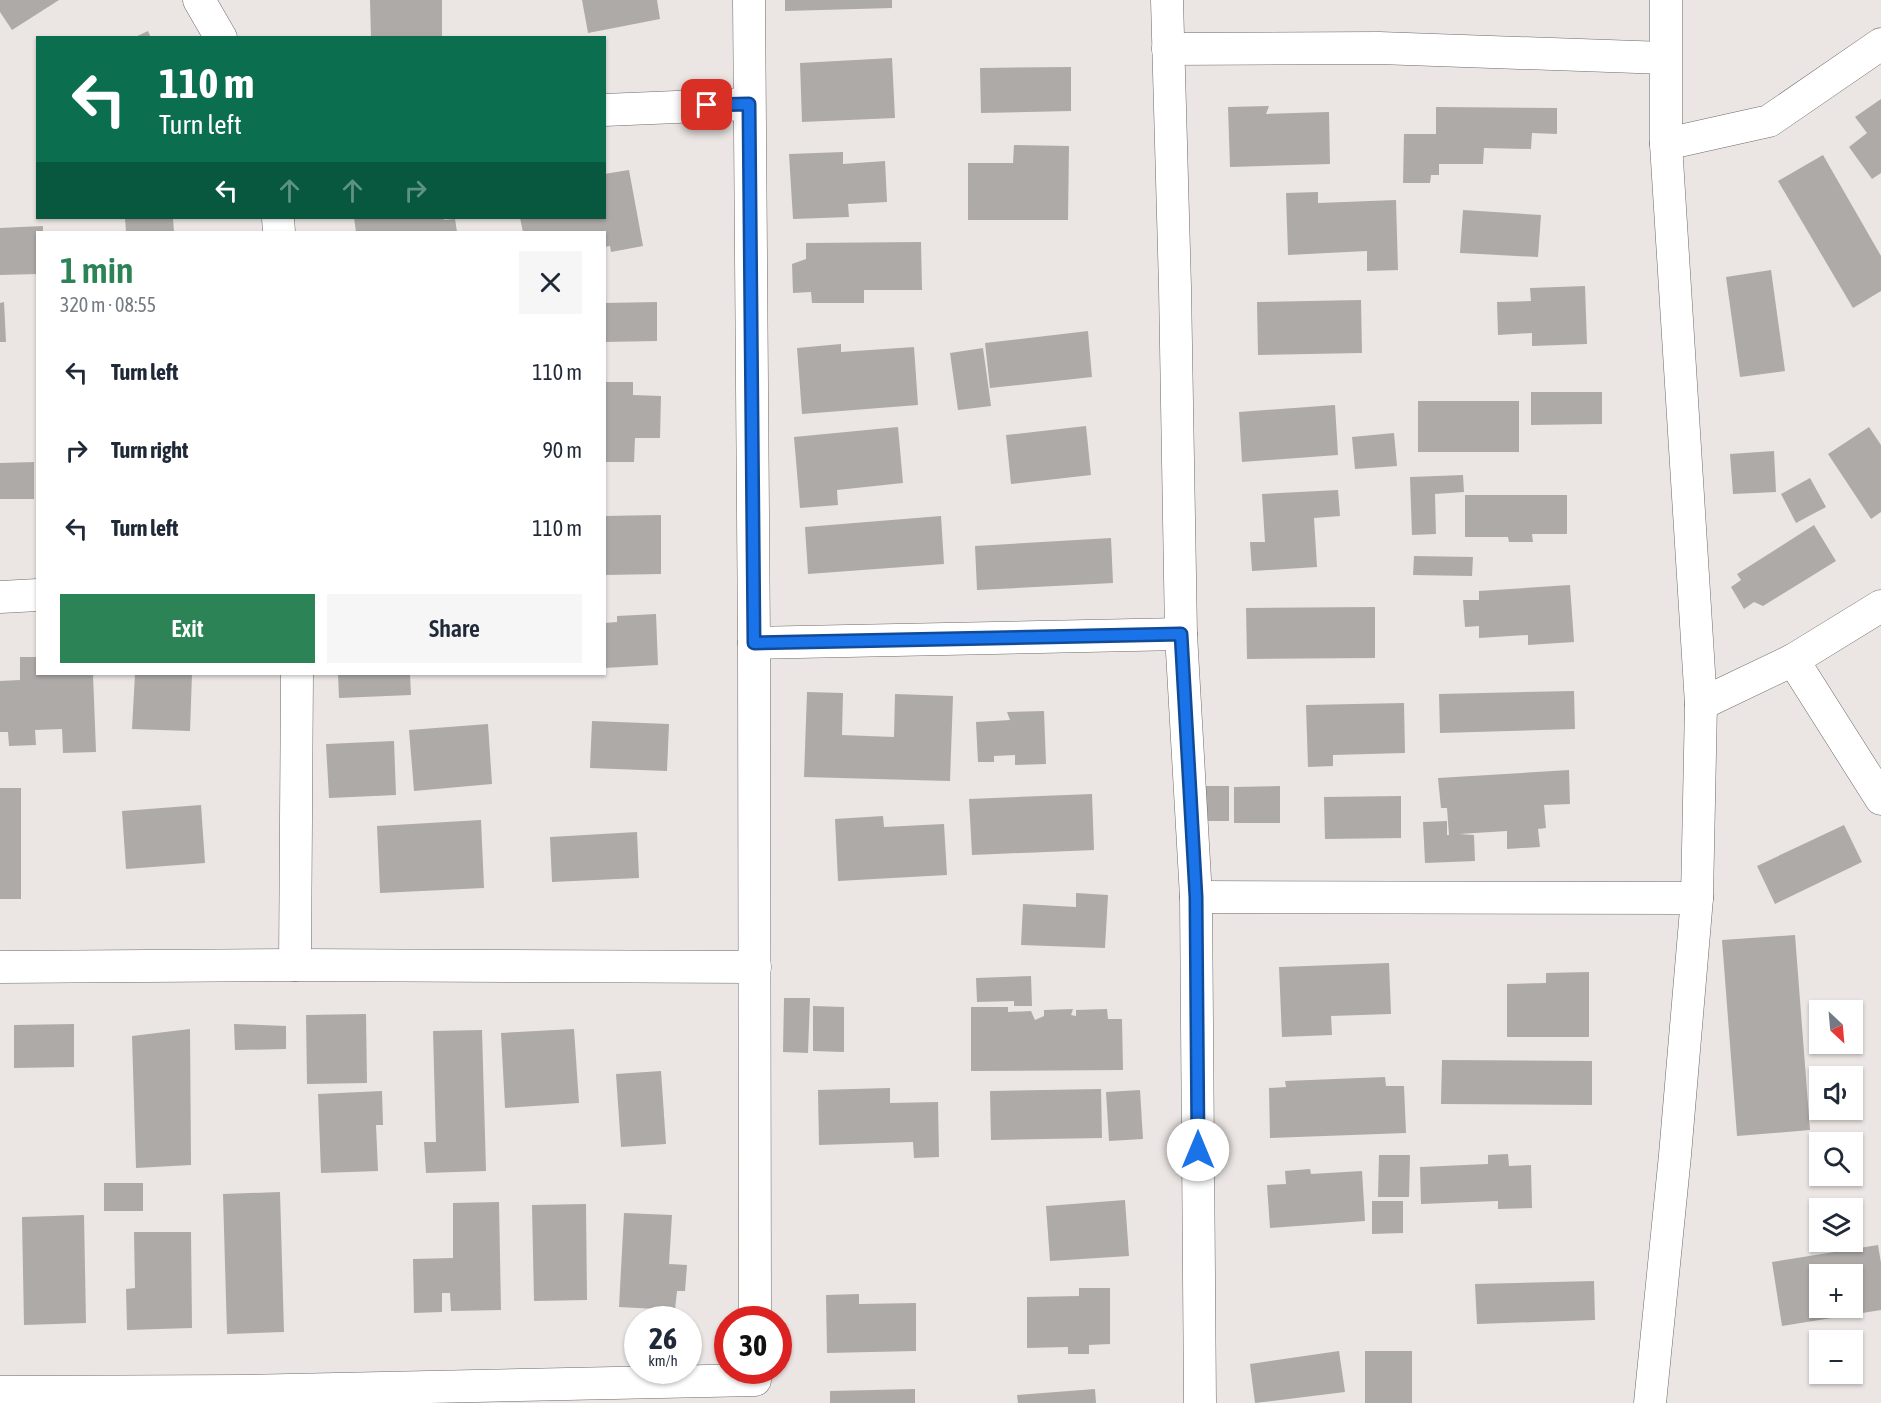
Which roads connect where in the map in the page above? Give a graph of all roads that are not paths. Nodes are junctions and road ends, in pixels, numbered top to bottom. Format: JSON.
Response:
{"nodes":[{"id":1,"x":199,"y":0,"type":"edge"},
{"id":2,"x":749,"y":0,"type":"edge"},
{"id":3,"x":1167,"y":0,"type":"edge"},
{"id":4,"x":1666,"y":0,"type":"edge"},
{"id":5,"x":220,"y":36,"type":"edge"},
{"id":6,"x":1881,"y":44,"type":"edge"},
{"id":7,"x":1168,"y":49,"type":"junction"},
{"id":8,"x":1665,"y":58,"type":"junction"},
{"id":9,"x":749,"y":104,"type":"junction"},
{"id":10,"x":606,"y":110,"type":"edge"},
{"id":11,"x":1666,"y":144,"type":"junction"},
{"id":12,"x":36,"y":595,"type":"edge"},
{"id":13,"x":0,"y":597,"type":"edge"},
{"id":14,"x":1881,"y":606,"type":"edge"},
{"id":15,"x":1181,"y":634,"type":"junction"},
{"id":16,"x":754,"y":643,"type":"junction"},
{"id":17,"x":1793,"y":660,"type":"junction"},
{"id":18,"x":297,"y":675,"type":"edge"},
{"id":19,"x":1701,"y":704,"type":"junction"},
{"id":20,"x":1881,"y":800,"type":"edge"},
{"id":21,"x":1196,"y":897,"type":"junction"},
{"id":22,"x":1697,"y":897,"type":"junction"},
{"id":23,"x":295,"y":965,"type":"junction"},
{"id":24,"x":0,"y":967,"type":"edge"},
{"id":25,"x":755,"y":967,"type":"junction"},
{"id":26,"x":755,"y":1306,"type":"edge"},
{"id":27,"x":755,"y":1385,"type":"edge"},
{"id":28,"x":0,"y":1392,"type":"edge"},
{"id":29,"x":1200,"y":1403,"type":"edge"},
{"id":30,"x":1650,"y":1403,"type":"edge"}],
"edges":[{"from":1,"to":5,"type":"street"},
{"from":2,"to":9,"type":"street"},
{"from":3,"to":7,"type":"street"},
{"from":4,"to":8,"type":"street"},
{"from":6,"to":11,"type":"street"},
{"from":7,"to":8,"type":"street"},
{"from":7,"to":15,"type":"street"},
{"from":8,"to":11,"type":"street"},
{"from":9,"to":10,"type":"street"},
{"from":9,"to":16,"type":"street"},
{"from":11,"to":19,"type":"street"},
{"from":12,"to":13,"type":"street"},
{"from":14,"to":17,"type":"street"},
{"from":15,"to":16,"type":"street"},
{"from":15,"to":21,"type":"street"},
{"from":16,"to":25,"type":"street"},
{"from":17,"to":19,"type":"street"},
{"from":17,"to":20,"type":"street"},
{"from":18,"to":23,"type":"street"},
{"from":19,"to":22,"type":"street"},
{"from":21,"to":22,"type":"street"},
{"from":21,"to":29,"type":"street"},
{"from":22,"to":30,"type":"street"},
{"from":23,"to":24,"type":"street"},
{"from":23,"to":25,"type":"street"},
{"from":25,"to":26,"type":"street"},
{"from":27,"to":28,"type":"street"}]}
